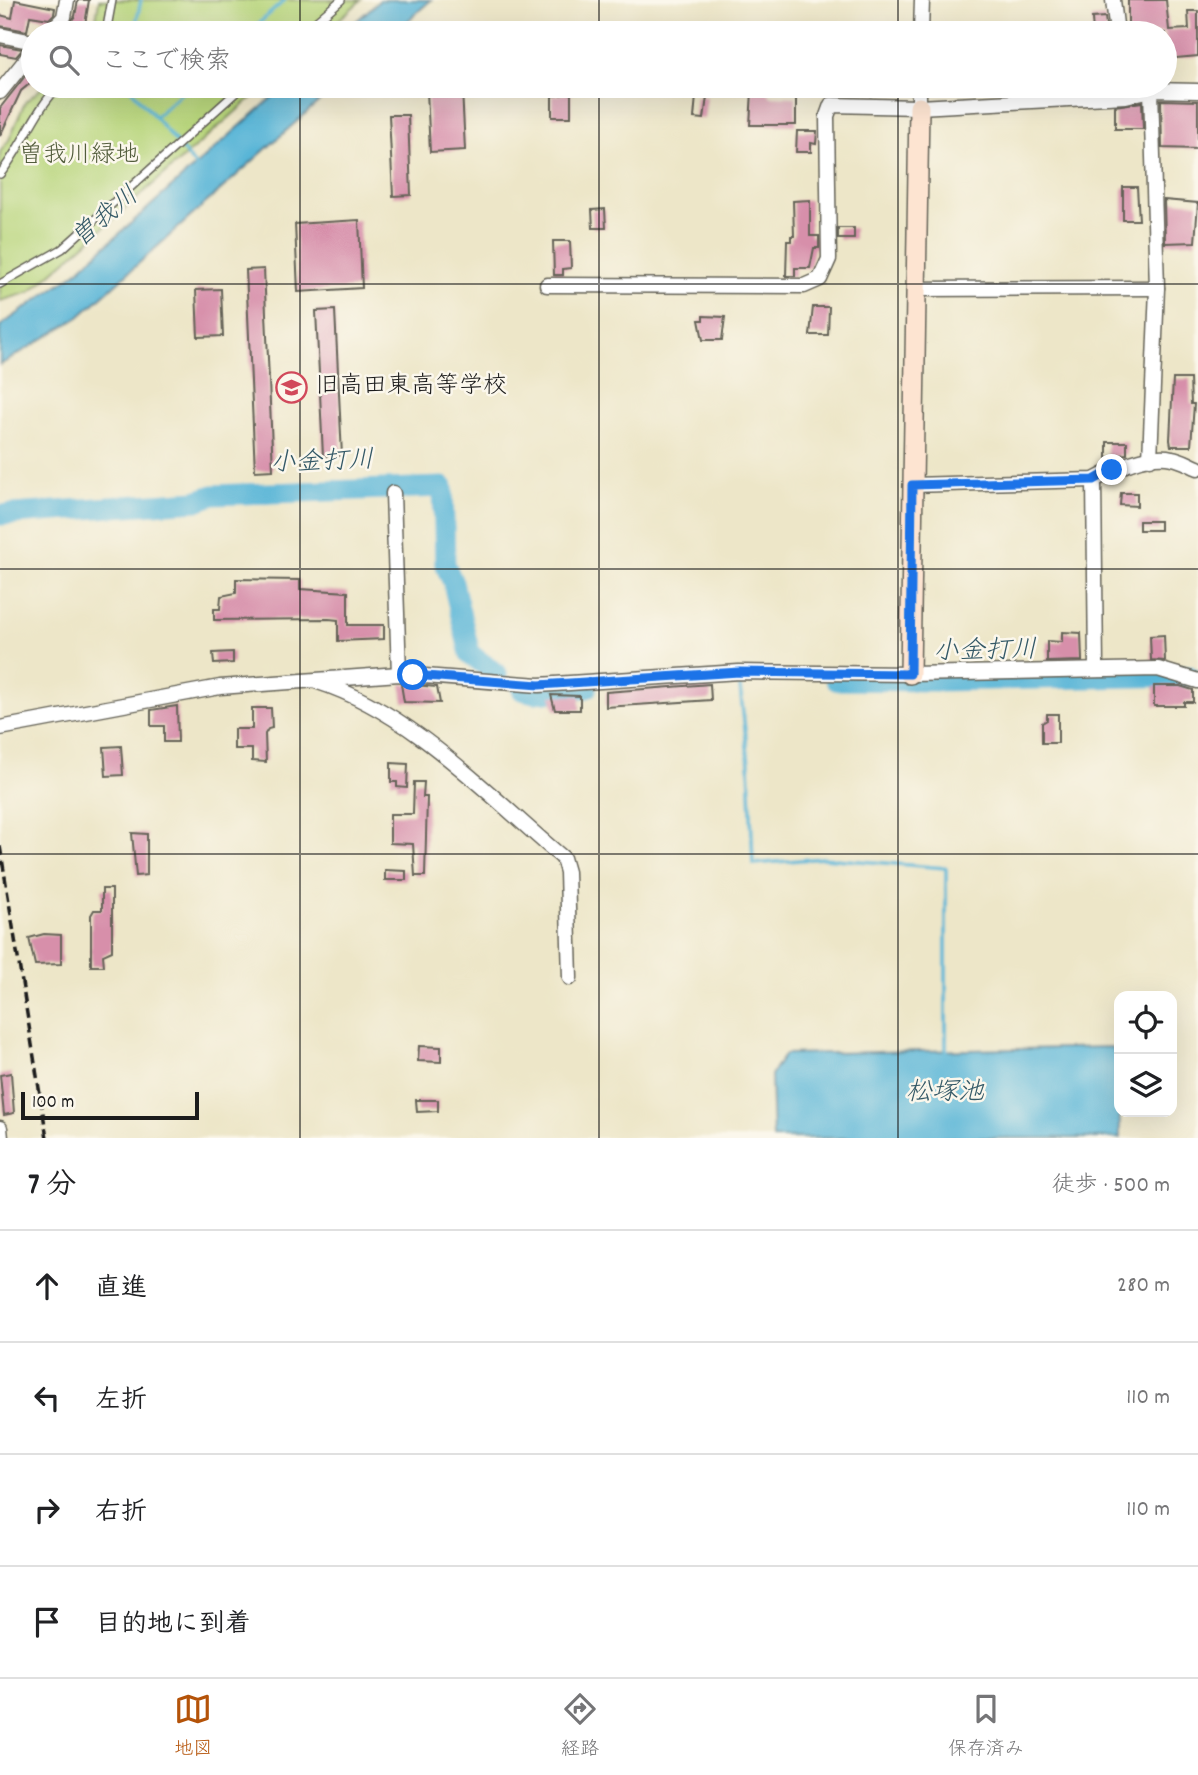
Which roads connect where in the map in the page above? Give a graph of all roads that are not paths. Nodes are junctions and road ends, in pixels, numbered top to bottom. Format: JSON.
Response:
{"nodes":[{"id":1,"x":112,"y":0,"type":"edge"},
{"id":2,"x":341,"y":0,"type":"edge"},
{"id":3,"x":922,"y":0,"type":"edge"},
{"id":4,"x":1113,"y":0,"type":"edge"},
{"id":5,"x":64,"y":1,"type":"edge"},
{"id":6,"x":60,"y":21,"type":"edge"},
{"id":7,"x":108,"y":21,"type":"edge"},
{"id":8,"x":317,"y":21,"type":"edge"},
{"id":9,"x":921,"y":21,"type":"edge"},
{"id":10,"x":1116,"y":21,"type":"edge"},
{"id":11,"x":0,"y":35,"type":"edge"},
{"id":12,"x":21,"y":39,"type":"edge"},
{"id":13,"x":21,"y":62,"type":"edge"},
{"id":14,"x":4,"y":78,"type":"edge"},
{"id":15,"x":1177,"y":91,"type":"edge"},
{"id":16,"x":1198,"y":91,"type":"edge"},
{"id":17,"x":0,"y":92,"type":"edge"},
{"id":18,"x":47,"y":98,"type":"edge"},
{"id":19,"x":230,"y":98,"type":"edge"},
{"id":20,"x":919,"y":98,"type":"edge"},
{"id":21,"x":1035,"y":98,"type":"edge"},
{"id":22,"x":1151,"y":98,"type":"edge"},
{"id":23,"x":919,"y":107,"type":"junction"},
{"id":24,"x":0,"y":174,"type":"edge"},
{"id":25,"x":0,"y":284,"type":"edge"},
{"id":26,"x":548,"y":285,"type":"dead end"},
{"id":27,"x":1157,"y":288,"type":"junction"},
{"id":28,"x":917,"y":289,"type":"junction"},
{"id":29,"x":1150,"y":458,"type":"junction"},
{"id":30,"x":1198,"y":468,"type":"edge"},
{"id":31,"x":1094,"y":480,"type":"junction"},
{"id":32,"x":912,"y":485,"type":"junction"},
{"id":33,"x":393,"y":493,"type":"dead end"},
{"id":34,"x":1096,"y":668,"type":"junction"},
{"id":35,"x":399,"y":674,"type":"junction"},
{"id":36,"x":910,"y":674,"type":"junction"},
{"id":37,"x":310,"y":679,"type":"junction"},
{"id":38,"x":1198,"y":681,"type":"edge"},
{"id":39,"x":0,"y":728,"type":"edge"},
{"id":40,"x":570,"y":978,"type":"dead end"},
{"id":41,"x":0,"y":1128,"type":"edge"},
{"id":42,"x":1,"y":1138,"type":"edge"}],
"edges":[{"from":1,"to":7,"type":"lane"},
{"from":2,"to":8,"type":"lane"},
{"from":3,"to":9,"type":"street"},
{"from":4,"to":10,"type":"street"},
{"from":5,"to":6,"type":"street"},
{"from":11,"to":12,"type":"street"},
{"from":13,"to":14,"type":"street"},
{"from":14,"to":17,"type":"street"},
{"from":15,"to":16,"type":"street"},
{"from":18,"to":24,"type":"lane"},
{"from":19,"to":25,"type":"lane"},
{"from":20,"to":23,"type":"street"},
{"from":21,"to":23,"type":"street"},
{"from":22,"to":27,"type":"street"},
{"from":23,"to":26,"type":"street"},
{"from":23,"to":28,"type":"street"},
{"from":27,"to":28,"type":"street"},
{"from":27,"to":29,"type":"street"},
{"from":28,"to":32,"type":"street"},
{"from":29,"to":30,"type":"street"},
{"from":29,"to":31,"type":"street"},
{"from":31,"to":32,"type":"street"},
{"from":31,"to":34,"type":"street"},
{"from":32,"to":36,"type":"street"},
{"from":33,"to":35,"type":"street"},
{"from":34,"to":36,"type":"street"},
{"from":34,"to":38,"type":"street"},
{"from":35,"to":36,"type":"street"},
{"from":35,"to":37,"type":"street"},
{"from":37,"to":39,"type":"street"},
{"from":37,"to":40,"type":"street"},
{"from":41,"to":42,"type":"street"}]}
